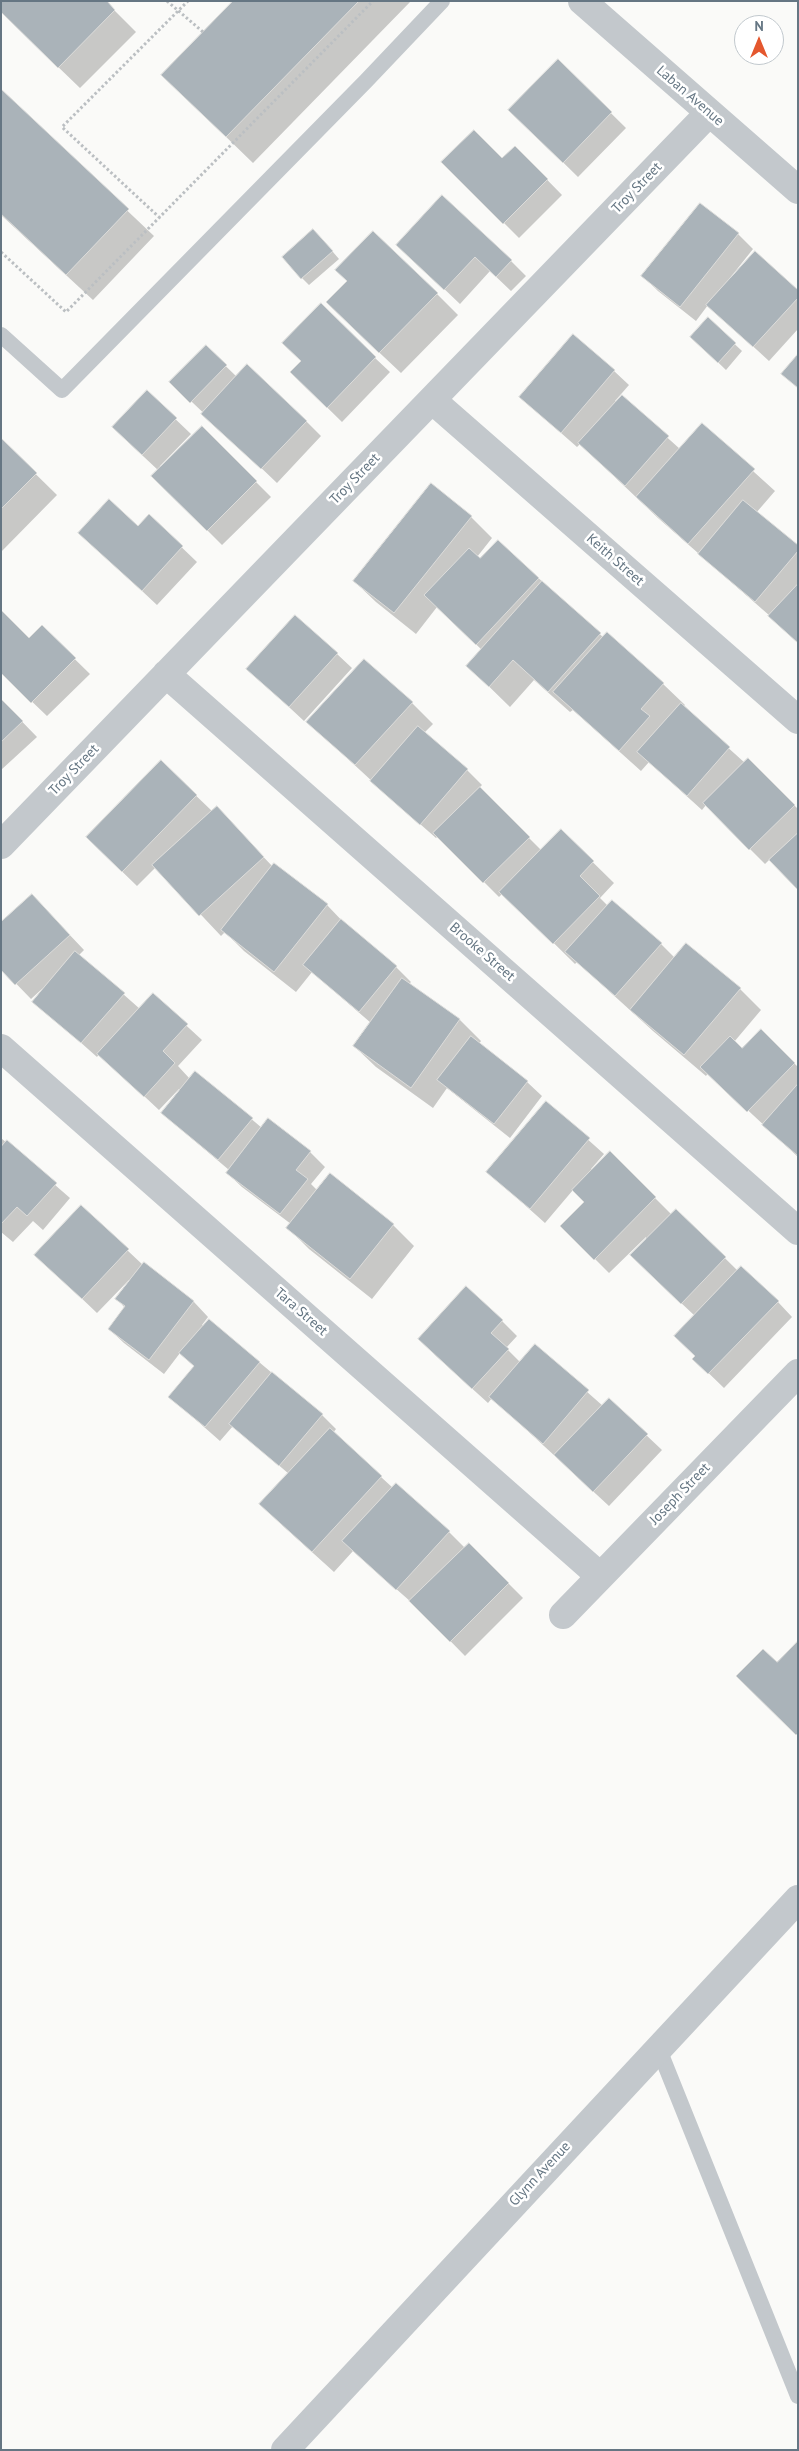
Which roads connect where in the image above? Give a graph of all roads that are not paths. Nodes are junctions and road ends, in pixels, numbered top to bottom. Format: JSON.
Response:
{"nodes":[{"id":1,"x":442,"y":1,"type":"edge"},
{"id":2,"x":582,"y":1,"type":"edge"},
{"id":3,"x":709,"y":113,"type":"junction"},
{"id":4,"x":798,"y":190,"type":"edge"},
{"id":5,"x":1,"y":335,"type":"edge"},
{"id":6,"x":432,"y":400,"type":"junction"},
{"id":7,"x":166,"y":674,"type":"junction"},
{"id":8,"x":798,"y":720,"type":"edge"},
{"id":9,"x":1,"y":845,"type":"edge"},
{"id":10,"x":1,"y":1048,"type":"edge"},
{"id":11,"x":798,"y":1230,"type":"edge"},
{"id":12,"x":798,"y":1373,"type":"edge"},
{"id":13,"x":600,"y":1576,"type":"junction"},
{"id":14,"x":563,"y":1615,"type":"dead end"},
{"id":15,"x":798,"y":1899,"type":"edge"},
{"id":16,"x":658,"y":2047,"type":"junction"},
{"id":17,"x":798,"y":2396,"type":"edge"},
{"id":18,"x":285,"y":2450,"type":"edge"}],
"edges":[{"from":1,"to":5,"type":"lane"},
{"from":2,"to":3,"type":"street","name":"Laban Avenue"},
{"from":3,"to":4,"type":"street","name":"Laban Avenue"},
{"from":3,"to":6,"type":"street","name":"Troy Street"},
{"from":6,"to":7,"type":"street","name":"Troy Street"},
{"from":6,"to":8,"type":"street","name":"Keith Street"},
{"from":7,"to":9,"type":"street","name":"Troy Street"},
{"from":7,"to":11,"type":"street","name":"Brooke Street"},
{"from":10,"to":13,"type":"street","name":"Tara Street"},
{"from":12,"to":13,"type":"street","name":"Joseph Street"},
{"from":13,"to":14,"type":"street","name":"Joseph Street"},
{"from":15,"to":16,"type":"street","name":"Glynn Avenue"},
{"from":16,"to":17,"type":"lane"},
{"from":16,"to":18,"type":"street","name":"Glynn Avenue"}]}
